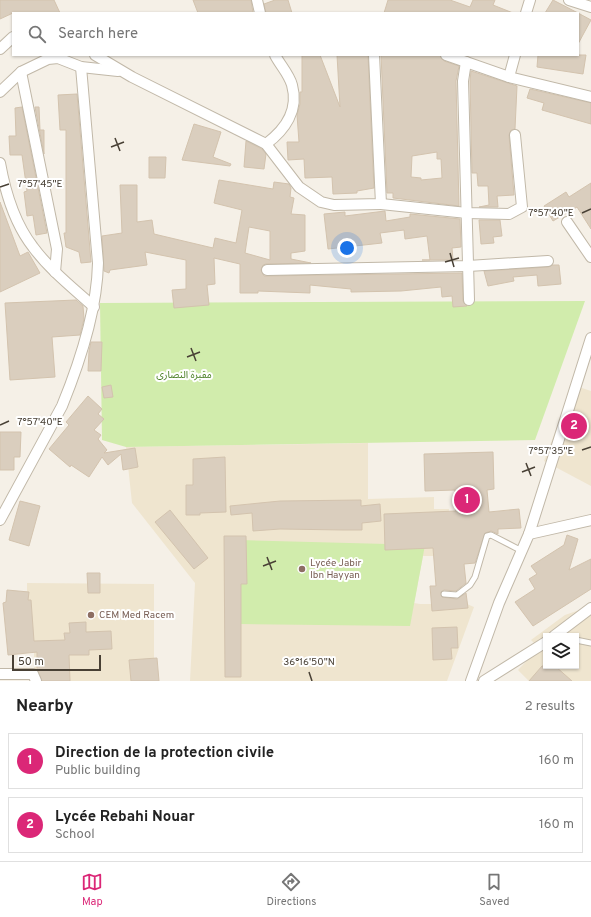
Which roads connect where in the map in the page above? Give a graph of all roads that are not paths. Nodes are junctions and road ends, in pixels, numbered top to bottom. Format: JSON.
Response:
{"nodes":[{"id":1,"x":257,"y":0,"type":"edge"},
{"id":2,"x":530,"y":0,"type":"edge"},
{"id":3,"x":569,"y":0,"type":"edge"},
{"id":4,"x":591,"y":7,"type":"edge"},
{"id":5,"x":260,"y":12,"type":"edge"},
{"id":6,"x":526,"y":12,"type":"edge"},
{"id":7,"x":12,"y":38,"type":"edge"},
{"id":8,"x":0,"y":49,"type":"edge"},
{"id":9,"x":97,"y":56,"type":"edge"},
{"id":10,"x":276,"y":56,"type":"edge"},
{"id":11,"x":374,"y":56,"type":"edge"},
{"id":12,"x":449,"y":56,"type":"edge"},
{"id":13,"x":515,"y":56,"type":"edge"},
{"id":14,"x":466,"y":62,"type":"junction"},
{"id":15,"x":81,"y":67,"type":"junction"},
{"id":16,"x":21,"y":72,"type":"junction"},
{"id":17,"x":132,"y":77,"type":"junction"},
{"id":18,"x":509,"y":77,"type":"junction"},
{"id":19,"x":0,"y":92,"type":"edge"},
{"id":20,"x":591,"y":97,"type":"edge"},
{"id":21,"x":515,"y":135,"type":"dead end"},
{"id":22,"x":266,"y":144,"type":"junction"},
{"id":23,"x":0,"y":162,"type":"edge"},
{"id":24,"x":381,"y":204,"type":"junction"},
{"id":25,"x":467,"y":214,"type":"junction"},
{"id":26,"x":567,"y":222,"type":"dead end"},
{"id":27,"x":591,"y":257,"type":"edge"},
{"id":28,"x":548,"y":261,"type":"dead end"},
{"id":29,"x":468,"y":266,"type":"junction"},
{"id":30,"x":267,"y":270,"type":"dead end"},
{"id":31,"x":55,"y":272,"type":"junction"},
{"id":32,"x":469,"y":300,"type":"dead end"},
{"id":33,"x":94,"y":307,"type":"junction"},
{"id":34,"x":591,"y":338,"type":"edge"},
{"id":35,"x":0,"y":520,"type":"edge"},
{"id":36,"x":591,"y":520,"type":"edge"},
{"id":37,"x":530,"y":534,"type":"junction"},
{"id":38,"x":522,"y":551,"type":"junction"},
{"id":39,"x":444,"y":594,"type":"dead end"},
{"id":40,"x":591,"y":608,"type":"edge"},
{"id":41,"x":558,"y":633,"type":"edge"},
{"id":42,"x":579,"y":641,"type":"edge"},
{"id":43,"x":591,"y":643,"type":"edge"},
{"id":44,"x":543,"y":644,"type":"edge"},
{"id":45,"x":0,"y":674,"type":"edge"},
{"id":46,"x":36,"y":681,"type":"edge"},
{"id":47,"x":471,"y":681,"type":"edge"},
{"id":48,"x":484,"y":681,"type":"edge"}],
"edges":[{"from":1,"to":5,"type":"street"},
{"from":2,"to":6,"type":"street"},
{"from":3,"to":4,"type":"street"},
{"from":7,"to":8,"type":"street"},
{"from":9,"to":17,"type":"street"},
{"from":10,"to":22,"type":"street"},
{"from":11,"to":24,"type":"street"},
{"from":12,"to":14,"type":"street"},
{"from":13,"to":18,"type":"street"},
{"from":14,"to":18,"type":"street"},
{"from":14,"to":25,"type":"street"},
{"from":15,"to":16,"type":"street"},
{"from":15,"to":17,"type":"street"},
{"from":15,"to":33,"type":"street"},
{"from":16,"to":19,"type":"street"},
{"from":16,"to":31,"type":"street"},
{"from":17,"to":22,"type":"street"},
{"from":18,"to":20,"type":"street"},
{"from":21,"to":25,"type":"street"},
{"from":22,"to":24,"type":"street"},
{"from":23,"to":31,"type":"street"},
{"from":24,"to":25,"type":"street"},
{"from":25,"to":29,"type":"street"},
{"from":26,"to":27,"type":"street"},
{"from":28,"to":29,"type":"street"},
{"from":29,"to":30,"type":"street"},
{"from":29,"to":32,"type":"street"},
{"from":31,"to":33,"type":"street"},
{"from":33,"to":35,"type":"street"},
{"from":34,"to":37,"type":"street"},
{"from":36,"to":37,"type":"street"},
{"from":37,"to":38,"type":"street"},
{"from":38,"to":39,"type":"lane"},
{"from":38,"to":47,"type":"street"},
{"from":40,"to":41,"type":"street"},
{"from":42,"to":43,"type":"lane"},
{"from":44,"to":48,"type":"street"},
{"from":45,"to":46,"type":"street"}]}
